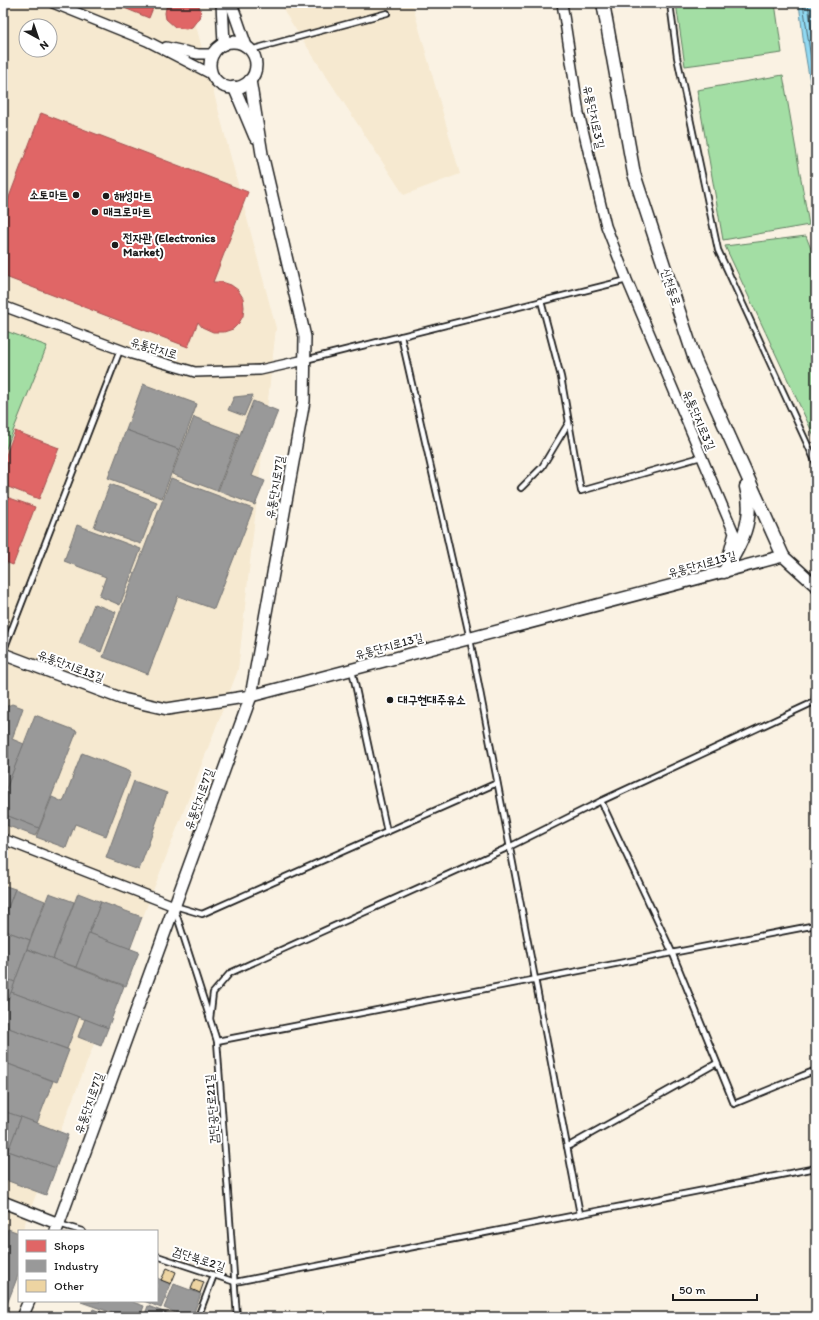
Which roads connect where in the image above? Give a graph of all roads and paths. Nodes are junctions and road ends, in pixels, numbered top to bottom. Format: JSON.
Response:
{"nodes":[{"id":1,"x":53,"y":3,"type":"edge"},
{"id":2,"x":222,"y":3,"type":"edge"},
{"id":3,"x":231,"y":3,"type":"edge"},
{"id":4,"x":562,"y":3,"type":"edge"},
{"id":5,"x":603,"y":3,"type":"edge"},
{"id":6,"x":670,"y":3,"type":"edge"},
{"id":7,"x":387,"y":13,"type":"dead end"},
{"id":8,"x":147,"y":41,"type":"junction"},
{"id":9,"x":224,"y":44,"type":"junction"},
{"id":10,"x":248,"y":48,"type":"junction"},
{"id":11,"x":214,"y":54,"type":"junction"},
{"id":12,"x":213,"y":75,"type":"junction"},
{"id":13,"x":250,"y":80,"type":"junction"},
{"id":14,"x":234,"y":87,"type":"junction"},
{"id":15,"x":262,"y":154,"type":"junction"},
{"id":16,"x":627,"y":280,"type":"junction"},
{"id":17,"x":541,"y":301,"type":"junction"},
{"id":18,"x":3,"y":306,"type":"edge"},
{"id":19,"x":401,"y":336,"type":"junction"},
{"id":20,"x":120,"y":350,"type":"junction"},
{"id":21,"x":305,"y":360,"type":"junction"},
{"id":22,"x":569,"y":422,"type":"junction"},
{"id":23,"x":736,"y":451,"type":"junction"},
{"id":24,"x":701,"y":457,"type":"junction"},
{"id":25,"x":816,"y":463,"type":"edge"},
{"id":26,"x":521,"y":488,"type":"dead end"},
{"id":27,"x":783,"y":556,"type":"junction"},
{"id":28,"x":724,"y":572,"type":"junction"},
{"id":29,"x":816,"y":586,"type":"edge"},
{"id":30,"x":470,"y":639,"type":"junction"},
{"id":31,"x":3,"y":653,"type":"edge"},
{"id":32,"x":352,"y":670,"type":"junction"},
{"id":33,"x":816,"y":694,"type":"edge"},
{"id":34,"x":251,"y":696,"type":"junction"},
{"id":35,"x":497,"y":783,"type":"junction"},
{"id":36,"x":601,"y":801,"type":"junction"},
{"id":37,"x":387,"y":832,"type":"junction"},
{"id":38,"x":3,"y":839,"type":"edge"},
{"id":39,"x":510,"y":847,"type":"junction"},
{"id":40,"x":174,"y":906,"type":"junction"},
{"id":41,"x":816,"y":925,"type":"edge"},
{"id":42,"x":672,"y":952,"type":"junction"},
{"id":43,"x":535,"y":978,"type":"junction"},
{"id":44,"x":210,"y":1019,"type":"junction"},
{"id":45,"x":217,"y":1041,"type":"junction"},
{"id":46,"x":717,"y":1064,"type":"junction"},
{"id":47,"x":816,"y":1070,"type":"edge"},
{"id":48,"x":567,"y":1147,"type":"junction"},
{"id":49,"x":816,"y":1168,"type":"edge"},
{"id":50,"x":3,"y":1202,"type":"edge"},
{"id":51,"x":580,"y":1214,"type":"junction"},
{"id":52,"x":58,"y":1227,"type":"edge"},
{"id":53,"x":76,"y":1230,"type":"edge"},
{"id":54,"x":158,"y":1256,"type":"edge"},
{"id":55,"x":214,"y":1275,"type":"junction"},
{"id":56,"x":236,"y":1282,"type":"junction"},
{"id":57,"x":29,"y":1302,"type":"edge"},
{"id":58,"x":22,"y":1317,"type":"edge"},
{"id":59,"x":198,"y":1317,"type":"edge"},
{"id":60,"x":237,"y":1317,"type":"edge"}],
"edges":[{"from":1,"to":8,"type":"street"},
{"from":2,"to":9,"type":"street"},
{"from":3,"to":10,"type":"street"},
{"from":4,"to":16,"type":"street","name":"유통단지로3길"},
{"from":5,"to":23,"type":"main road","name":"신천동로"},
{"from":6,"to":25,"type":"lane"},
{"from":7,"to":10,"type":"lane"},
{"from":8,"to":11,"type":"street"},
{"from":8,"to":12,"type":"street"},
{"from":9,"to":10,"type":"street"},
{"from":9,"to":11,"type":"street"},
{"from":10,"to":13,"type":"street"},
{"from":11,"to":12,"type":"street"},
{"from":12,"to":14,"type":"street"},
{"from":13,"to":14,"type":"street"},
{"from":13,"to":15,"type":"street"},
{"from":14,"to":15,"type":"street"},
{"from":15,"to":21,"type":"street","name":"유통단지로7길"},
{"from":16,"to":17,"type":"lane"},
{"from":16,"to":24,"type":"street","name":"유통단지로3길"},
{"from":17,"to":19,"type":"lane"},
{"from":17,"to":22,"type":"lane"},
{"from":18,"to":20,"type":"street","name":"유통단지로"},
{"from":19,"to":21,"type":"lane"},
{"from":19,"to":30,"type":"lane"},
{"from":20,"to":21,"type":"street","name":"유통단지로"},
{"from":20,"to":31,"type":"lane","name":"유통단지로13길"},
{"from":21,"to":34,"type":"street","name":"유통단지로7길"},
{"from":22,"to":24,"type":"lane"},
{"from":22,"to":26,"type":"lane"},
{"from":23,"to":27,"type":"main road","name":"신천동로"},
{"from":23,"to":28,"type":"main road"},
{"from":24,"to":28,"type":"street","name":"유통단지로3길"},
{"from":27,"to":28,"type":"street","name":"유통단지로13길"},
{"from":27,"to":29,"type":"street"},
{"from":28,"to":30,"type":"street","name":"유통단지로13길"},
{"from":30,"to":32,"type":"street","name":"유통단지로13길"},
{"from":30,"to":35,"type":"lane"},
{"from":31,"to":34,"type":"street","name":"유통단지로13길"},
{"from":32,"to":34,"type":"street","name":"유통단지로13길"},
{"from":32,"to":37,"type":"lane"},
{"from":33,"to":36,"type":"lane"},
{"from":34,"to":40,"type":"street","name":"유통단지로7길"},
{"from":35,"to":37,"type":"lane"},
{"from":35,"to":39,"type":"lane"},
{"from":36,"to":39,"type":"lane"},
{"from":36,"to":42,"type":"lane"},
{"from":37,"to":40,"type":"lane"},
{"from":38,"to":40,"type":"street"},
{"from":39,"to":43,"type":"lane"},
{"from":39,"to":44,"type":"lane"},
{"from":40,"to":44,"type":"lane","name":"검단공단로21길"},
{"from":40,"to":52,"type":"street","name":"유통단지로7길"},
{"from":41,"to":42,"type":"lane"},
{"from":42,"to":43,"type":"lane"},
{"from":42,"to":46,"type":"lane"},
{"from":43,"to":45,"type":"lane"},
{"from":43,"to":48,"type":"lane"},
{"from":44,"to":45,"type":"lane","name":"검단공단로21길"},
{"from":45,"to":56,"type":"lane","name":"검단공단로21길"},
{"from":46,"to":47,"type":"lane"},
{"from":46,"to":48,"type":"lane"},
{"from":48,"to":51,"type":"lane"},
{"from":49,"to":51,"type":"lane"},
{"from":50,"to":52,"type":"street"},
{"from":51,"to":56,"type":"lane"},
{"from":52,"to":53,"type":"lane"},
{"from":54,"to":55,"type":"lane","name":"검단북로2길"},
{"from":55,"to":56,"type":"lane","name":"검단북로2길"},
{"from":55,"to":59,"type":"lane"},
{"from":56,"to":60,"type":"lane","name":"검단공단로21길"},
{"from":57,"to":58,"type":"street"}]}
